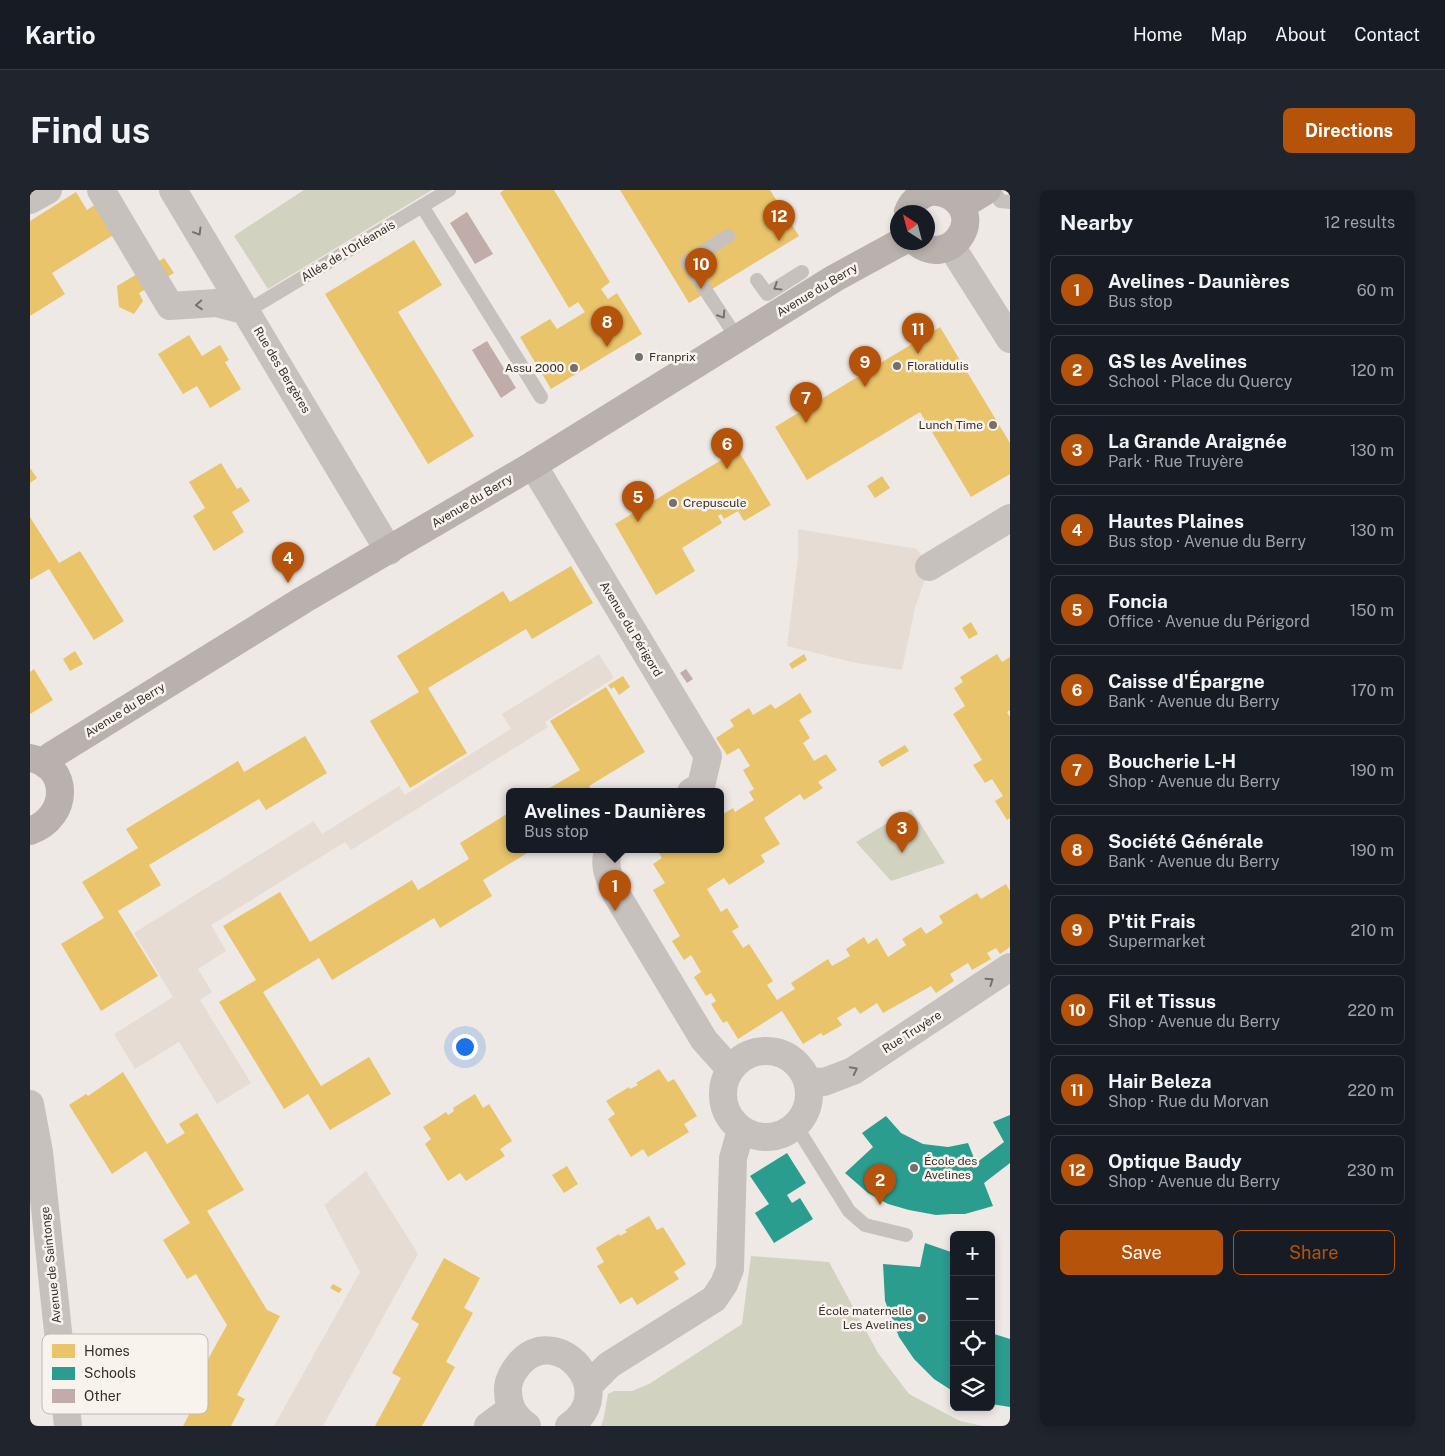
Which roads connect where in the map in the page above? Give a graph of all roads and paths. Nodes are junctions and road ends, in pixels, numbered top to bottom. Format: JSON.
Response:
{"nodes":[{"id":1,"x":48,"y":190,"type":"edge"},
{"id":2,"x":101,"y":190,"type":"edge"},
{"id":3,"x":173,"y":190,"type":"edge"},
{"id":4,"x":449,"y":190,"type":"edge"},
{"id":5,"x":987,"y":190,"type":"edge"},
{"id":6,"x":994,"y":190,"type":"edge"},
{"id":7,"x":916,"y":199,"type":"edge"},
{"id":8,"x":30,"y":200,"type":"edge"},
{"id":9,"x":1010,"y":202,"type":"edge"},
{"id":10,"x":422,"y":206,"type":"junction"},
{"id":11,"x":961,"y":206,"type":"junction"},
{"id":12,"x":728,"y":236,"type":"dead end"},
{"id":13,"x":951,"y":246,"type":"junction"},
{"id":14,"x":890,"y":248,"type":"edge"},
{"id":15,"x":935,"y":250,"type":"edge"},
{"id":16,"x":802,"y":272,"type":"dead end"},
{"id":17,"x":757,"y":280,"type":"dead end"},
{"id":18,"x":246,"y":311,"type":"junction"},
{"id":19,"x":737,"y":338,"type":"junction"},
{"id":20,"x":1010,"y":339,"type":"edge"},
{"id":21,"x":541,"y":397,"type":"dead end"},
{"id":22,"x":533,"y":465,"type":"junction"},
{"id":23,"x":1010,"y":518,"type":"edge"},
{"id":24,"x":389,"y":551,"type":"junction"},
{"id":25,"x":929,"y":567,"type":"dead end"},
{"id":26,"x":38,"y":761,"type":"edge"},
{"id":27,"x":698,"y":788,"type":"edge"},
{"id":28,"x":34,"y":834,"type":"edge"},
{"id":29,"x":608,"y":853,"type":"edge"},
{"id":30,"x":1010,"y":967,"type":"edge"},
{"id":31,"x":730,"y":1069,"type":"junction"},
{"id":32,"x":807,"y":1081,"type":"junction"},
{"id":33,"x":30,"y":1104,"type":"edge"},
{"id":34,"x":796,"y":1126,"type":"junction"},
{"id":35,"x":741,"y":1130,"type":"junction"},
{"id":36,"x":906,"y":1235,"type":"dead end"},
{"id":37,"x":58,"y":1334,"type":"edge"},
{"id":38,"x":588,"y":1386,"type":"junction"},
{"id":39,"x":519,"y":1417,"type":"edge"},
{"id":40,"x":488,"y":1426,"type":"edge"},
{"id":41,"x":569,"y":1426,"type":"edge"}],
"edges":[{"from":1,"to":8,"type":"street"},
{"from":18,"to":2,"type":"street","one_way":true},
{"from":3,"to":18,"type":"street","name":"Rue des Bergères","one_way":true},
{"from":4,"to":10,"type":"lane","name":"Allée de l'Orléanais"},
{"from":5,"to":11,"type":"street"},
{"from":6,"to":9,"type":"lane"},
{"from":7,"to":11,"type":"street"},
{"from":10,"to":18,"type":"lane","name":"Allée de l'Orléanais"},
{"from":10,"to":21,"type":"lane"},
{"from":11,"to":13,"type":"street"},
{"from":12,"to":19,"type":"lane","one_way":true},
{"from":13,"to":15,"type":"street"},
{"from":13,"to":20,"type":"street"},
{"from":14,"to":19,"type":"street","name":"Avenue du Berry"},
{"from":16,"to":17,"type":"lane","one_way":true},
{"from":18,"to":24,"type":"street","name":"Rue des Bergères"},
{"from":19,"to":22,"type":"street","name":"Avenue du Berry"},
{"from":22,"to":24,"type":"street","name":"Avenue du Berry"},
{"from":22,"to":27,"type":"street","name":"Avenue du Périgord"},
{"from":23,"to":25,"type":"street"},
{"from":24,"to":26,"type":"street","name":"Avenue du Berry"},
{"from":26,"to":28,"type":"street"},
{"from":29,"to":31,"type":"street"},
{"from":32,"to":30,"type":"street","name":"Rue Truyère","one_way":true},
{"from":31,"to":32,"type":"street"},
{"from":31,"to":35,"type":"street"},
{"from":32,"to":34,"type":"street"},
{"from":33,"to":37,"type":"street","name":"Avenue de Saintonge"},
{"from":34,"to":35,"type":"street"},
{"from":34,"to":36,"type":"lane"},
{"from":35,"to":38,"type":"street"},
{"from":38,"to":39,"type":"street"},
{"from":38,"to":41,"type":"street"},
{"from":39,"to":40,"type":"street"}]}
